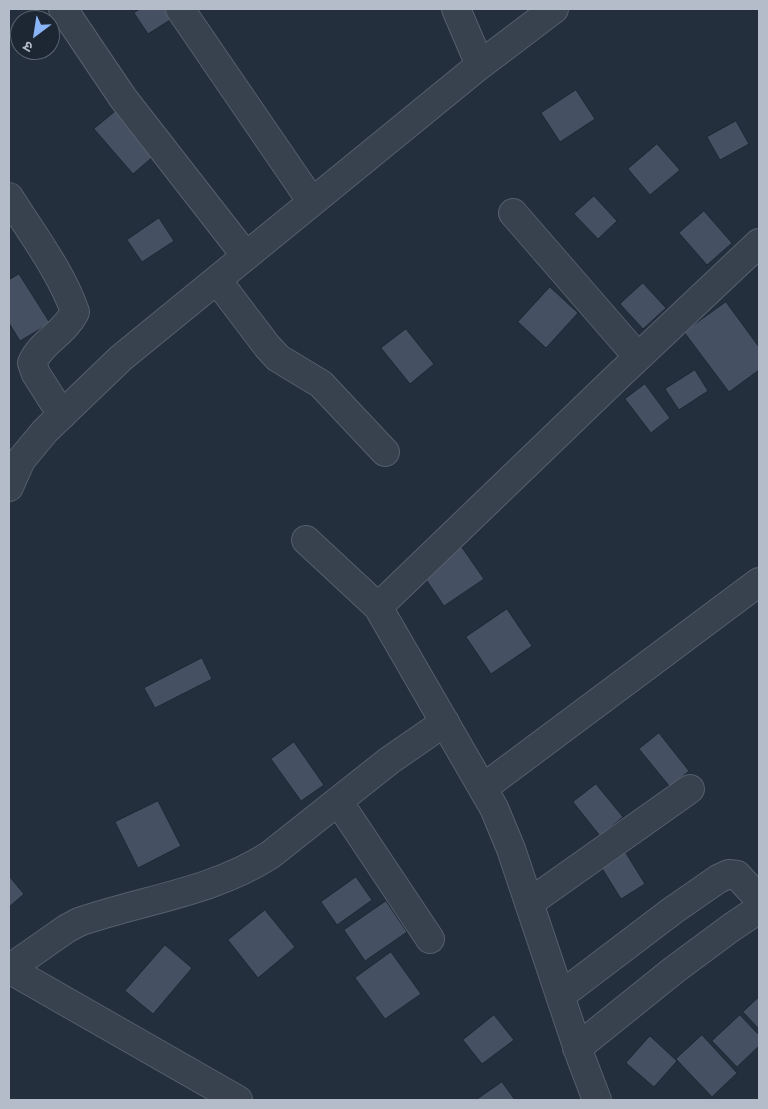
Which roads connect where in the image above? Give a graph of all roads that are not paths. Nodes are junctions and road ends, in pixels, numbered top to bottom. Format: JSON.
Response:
{"nodes":[{"id":1,"x":63,"y":9,"type":"edge"},
{"id":2,"x":180,"y":9,"type":"edge"},
{"id":3,"x":456,"y":9,"type":"edge"},
{"id":4,"x":554,"y":9,"type":"edge"},
{"id":5,"x":480,"y":64,"type":"junction"},
{"id":6,"x":9,"y":197,"type":"edge"},
{"id":7,"x":312,"y":202,"type":"junction"},
{"id":8,"x":513,"y":213,"type":"dead end"},
{"id":9,"x":759,"y":244,"type":"edge"},
{"id":10,"x":246,"y":256,"type":"junction"},
{"id":11,"x":217,"y":280,"type":"junction"},
{"id":12,"x":638,"y":357,"type":"junction"},
{"id":13,"x":62,"y":415,"type":"junction"},
{"id":14,"x":385,"y":452,"type":"dead end"},
{"id":15,"x":9,"y":487,"type":"edge"},
{"id":16,"x":306,"y":540,"type":"dead end"},
{"id":17,"x":759,"y":582,"type":"edge"},
{"id":18,"x":378,"y":607,"type":"junction"},
{"id":19,"x":445,"y":722,"type":"junction"},
{"id":20,"x":483,"y":788,"type":"junction"},
{"id":21,"x":690,"y":789,"type":"dead end"},
{"id":22,"x":338,"y":801,"type":"junction"},
{"id":23,"x":759,"y":899,"type":"edge"},
{"id":24,"x":529,"y":903,"type":"junction"},
{"id":25,"x":759,"y":909,"type":"edge"},
{"id":26,"x":430,"y":939,"type":"dead end"},
{"id":27,"x":9,"y":969,"type":"edge"},
{"id":28,"x":560,"y":996,"type":"junction"},
{"id":29,"x":577,"y":1048,"type":"junction"},
{"id":30,"x":238,"y":1100,"type":"edge"},
{"id":31,"x":597,"y":1100,"type":"edge"}],
"edges":[{"from":1,"to":10,"type":"street"},
{"from":2,"to":7,"type":"street"},
{"from":3,"to":5,"type":"street"},
{"from":4,"to":5,"type":"street"},
{"from":5,"to":7,"type":"street"},
{"from":6,"to":13,"type":"street"},
{"from":7,"to":10,"type":"street"},
{"from":8,"to":12,"type":"street"},
{"from":9,"to":12,"type":"street"},
{"from":10,"to":11,"type":"street"},
{"from":11,"to":13,"type":"street"},
{"from":11,"to":14,"type":"street"},
{"from":12,"to":18,"type":"street"},
{"from":13,"to":15,"type":"street"},
{"from":16,"to":18,"type":"street"},
{"from":17,"to":20,"type":"street"},
{"from":18,"to":19,"type":"street"},
{"from":19,"to":20,"type":"street"},
{"from":19,"to":22,"type":"street"},
{"from":20,"to":24,"type":"street"},
{"from":21,"to":24,"type":"street"},
{"from":22,"to":26,"type":"street"},
{"from":22,"to":27,"type":"street"},
{"from":23,"to":28,"type":"street"},
{"from":24,"to":28,"type":"street"},
{"from":25,"to":29,"type":"street"},
{"from":27,"to":30,"type":"street"},
{"from":28,"to":29,"type":"street"},
{"from":29,"to":31,"type":"street"}]}
